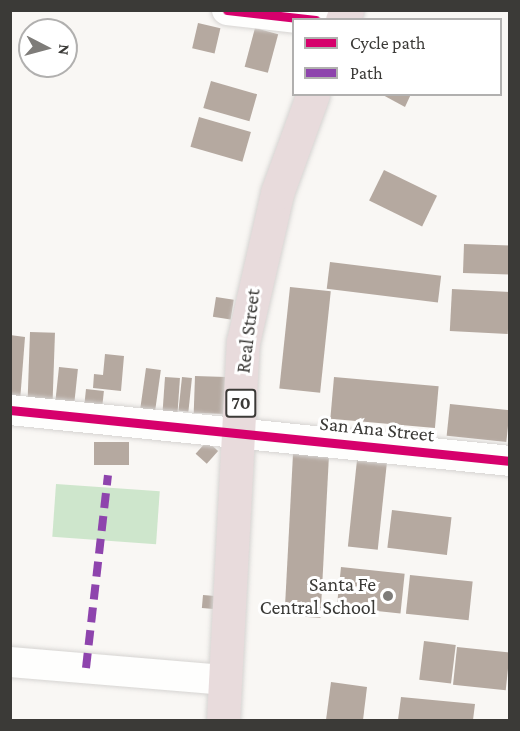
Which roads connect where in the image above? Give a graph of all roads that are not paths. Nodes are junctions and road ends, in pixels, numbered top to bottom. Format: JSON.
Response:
{"nodes":[{"id":1,"x":227,"y":10,"type":"edge"},
{"id":2,"x":297,"y":18,"type":"edge"},
{"id":3,"x":312,"y":96,"type":"edge"},
{"id":4,"x":10,"y":410,"type":"edge"},
{"id":5,"x":240,"y":432,"type":"junction"},
{"id":6,"x":510,"y":461,"type":"edge"},
{"id":7,"x":10,"y":662,"type":"edge"},
{"id":8,"x":226,"y":680,"type":"junction"},
{"id":9,"x":223,"y":720,"type":"edge"}],
"edges":[{"from":1,"to":2,"type":"street"},
{"from":3,"to":5,"type":"highway","name":"Real Street","number":"70"},
{"from":4,"to":5,"type":"street","name":"San Ana Street"},
{"from":5,"to":6,"type":"street","name":"San Ana Street"},
{"from":5,"to":8,"type":"highway","name":"Real Street","number":"70"},
{"from":7,"to":8,"type":"street"},
{"from":8,"to":9,"type":"highway","name":"Real Street","number":"70"}]}
